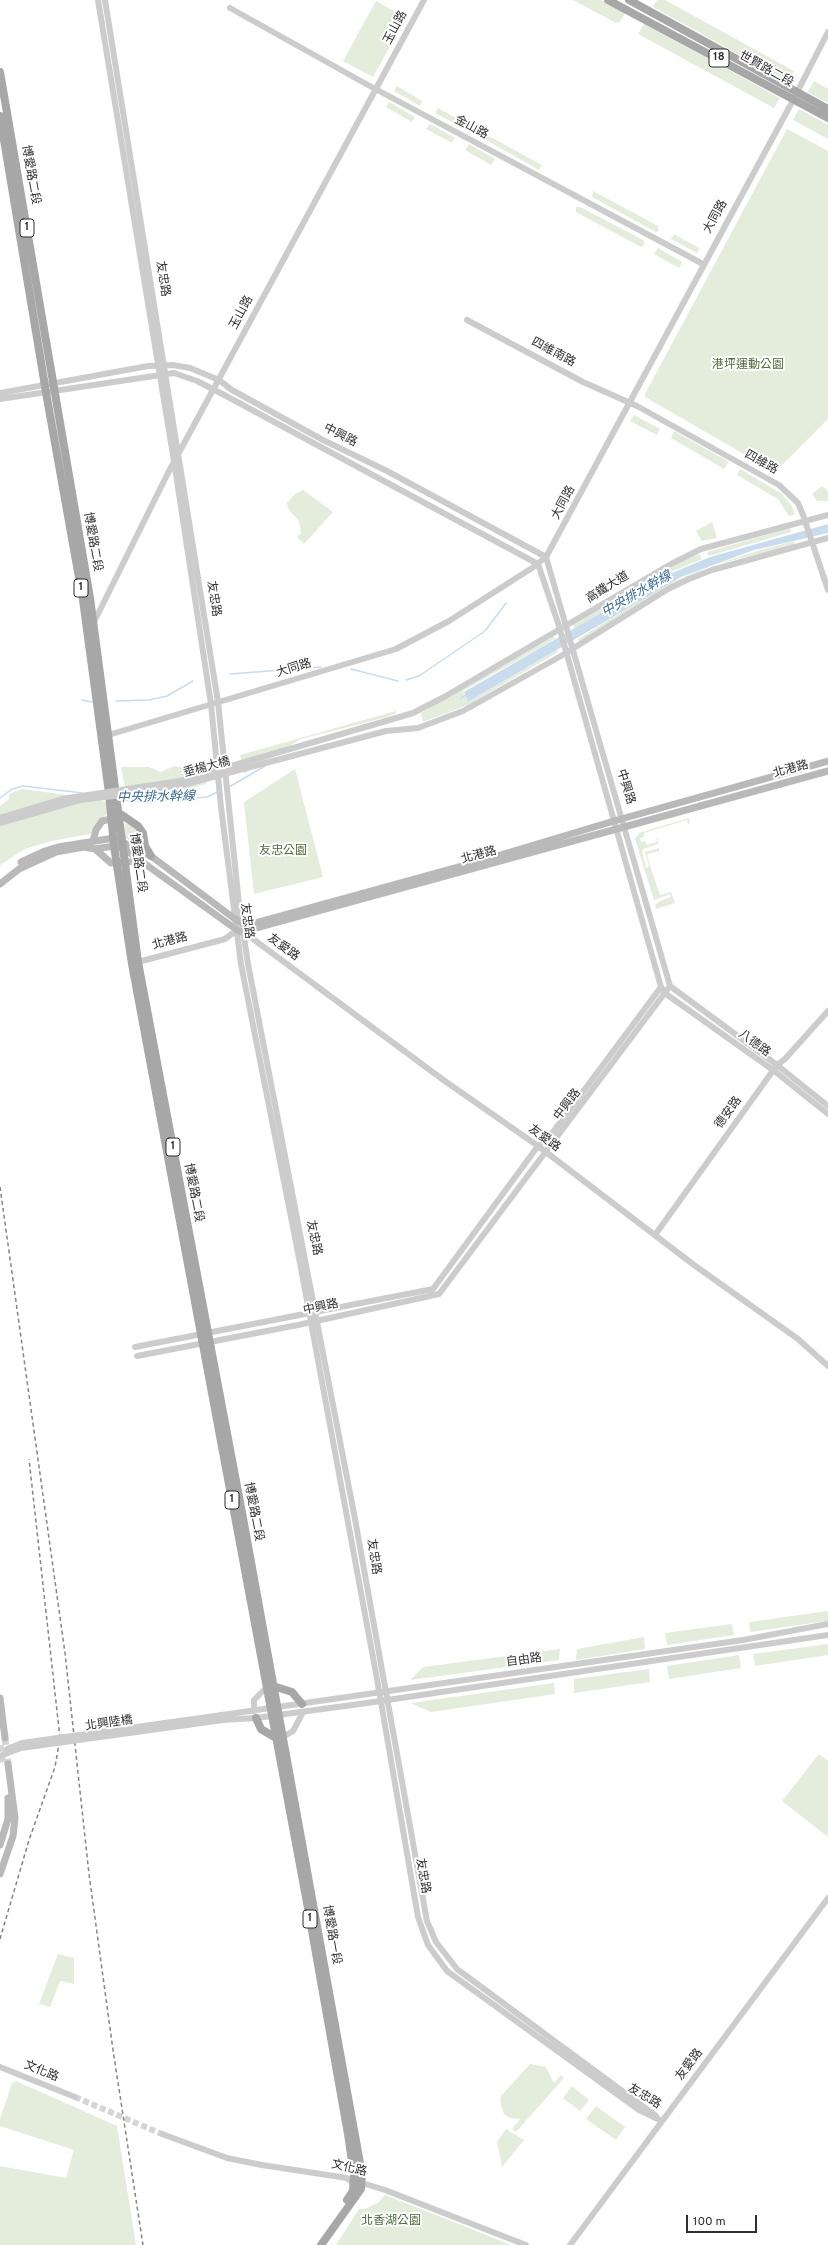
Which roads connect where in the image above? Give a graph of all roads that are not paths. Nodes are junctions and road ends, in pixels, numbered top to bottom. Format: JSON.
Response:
{"nodes":[{"id":1,"x":98,"y":0,"type":"edge"},
{"id":2,"x":105,"y":0,"type":"edge"},
{"id":3,"x":424,"y":0,"type":"edge"},
{"id":4,"x":608,"y":0,"type":"edge"},
{"id":5,"x":628,"y":0,"type":"edge"},
{"id":6,"x":230,"y":8,"type":"dead end"},
{"id":7,"x":828,"y":32,"type":"edge"},
{"id":8,"x":0,"y":72,"type":"edge"},
{"id":9,"x":375,"y":89,"type":"junction"},
{"id":10,"x":795,"y":96,"type":"junction"},
{"id":11,"x":828,"y":109,"type":"edge"},
{"id":12,"x":0,"y":116,"type":"edge"},
{"id":13,"x":828,"y":118,"type":"edge"},
{"id":14,"x":703,"y":264,"type":"junction"},
{"id":15,"x":467,"y":320,"type":"dead end"},
{"id":16,"x":161,"y":365,"type":"junction"},
{"id":17,"x":163,"y":374,"type":"junction"},
{"id":18,"x":219,"y":380,"type":"junction"},
{"id":19,"x":45,"y":388,"type":"junction"},
{"id":20,"x":54,"y":388,"type":"junction"},
{"id":21,"x":214,"y":390,"type":"junction"},
{"id":22,"x":0,"y":393,"type":"edge"},
{"id":23,"x":0,"y":399,"type":"edge"},
{"id":24,"x":629,"y":404,"type":"junction"},
{"id":25,"x":178,"y":454,"type":"junction"},
{"id":26,"x":174,"y":461,"type":"junction"},
{"id":27,"x":828,"y":515,"type":"edge"},
{"id":28,"x":806,"y":524,"type":"junction"},
{"id":29,"x":828,"y":538,"type":"edge"},
{"id":30,"x":813,"y":542,"type":"junction"},
{"id":31,"x":546,"y":557,"type":"junction"},
{"id":32,"x":538,"y":564,"type":"junction"},
{"id":33,"x":828,"y":590,"type":"edge"},
{"id":34,"x":93,"y":622,"type":"junction"},
{"id":35,"x":567,"y":626,"type":"junction"},
{"id":36,"x":560,"y":630,"type":"junction"},
{"id":37,"x":88,"y":640,"type":"junction"},
{"id":38,"x":571,"y":646,"type":"junction"},
{"id":39,"x":565,"y":650,"type":"junction"},
{"id":40,"x":218,"y":702,"type":"junction"},
{"id":41,"x":211,"y":704,"type":"junction"},
{"id":42,"x":413,"y":713,"type":"joint"},
{"id":43,"x":105,"y":736,"type":"junction"},
{"id":44,"x":828,"y":761,"type":"edge"},
{"id":45,"x":828,"y":771,"type":"edge"},
{"id":46,"x":114,"y":803,"type":"junction"},
{"id":47,"x":119,"y":813,"type":"junction"},
{"id":48,"x":0,"y":818,"type":"edge"},
{"id":49,"x":623,"y":818,"type":"junction"},
{"id":50,"x":111,"y":819,"type":"junction"},
{"id":51,"x":614,"y":821,"type":"junction"},
{"id":52,"x":0,"y":823,"type":"edge"},
{"id":53,"x":625,"y":827,"type":"junction"},
{"id":54,"x":616,"y":830,"type":"junction"},
{"id":55,"x":93,"y":841,"type":"junction"},
{"id":56,"x":118,"y":843,"type":"junction"},
{"id":57,"x":84,"y":845,"type":"junction"},
{"id":58,"x":95,"y":849,"type":"junction"},
{"id":59,"x":151,"y":856,"type":"junction"},
{"id":60,"x":142,"y":861,"type":"junction"},
{"id":61,"x":121,"y":863,"type":"junction"},
{"id":62,"x":0,"y":878,"type":"edge"},
{"id":63,"x":0,"y":884,"type":"edge"},
{"id":64,"x":235,"y":919,"type":"junction"},
{"id":65,"x":243,"y":924,"type":"junction"},
{"id":66,"x":236,"y":930,"type":"junction"},
{"id":67,"x":245,"y":933,"type":"junction"},
{"id":68,"x":138,"y":962,"type":"junction"},
{"id":69,"x":670,"y":986,"type":"junction"},
{"id":70,"x":661,"y":987,"type":"junction"},
{"id":71,"x":666,"y":994,"type":"junction"},
{"id":72,"x":828,"y":1011,"type":"edge"},
{"id":73,"x":777,"y":1064,"type":"junction"},
{"id":74,"x":773,"y":1070,"type":"junction"},
{"id":75,"x":828,"y":1106,"type":"edge"},
{"id":76,"x":828,"y":1114,"type":"edge"},
{"id":77,"x":538,"y":1146,"type":"junction"},
{"id":78,"x":545,"y":1151,"type":"junction"},
{"id":79,"x":655,"y":1235,"type":"junction"},
{"id":80,"x":316,"y":1313,"type":"junction"},
{"id":81,"x":309,"y":1314,"type":"junction"},
{"id":82,"x":317,"y":1320,"type":"junction"},
{"id":83,"x":310,"y":1322,"type":"junction"},
{"id":84,"x":208,"y":1333,"type":"junction"},
{"id":85,"x":200,"y":1334,"type":"junction"},
{"id":86,"x":206,"y":1342,"type":"junction"},
{"id":87,"x":136,"y":1347,"type":"dead end"},
{"id":88,"x":137,"y":1356,"type":"dead end"},
{"id":89,"x":828,"y":1366,"type":"edge"},
{"id":90,"x":828,"y":1624,"type":"edge"},
{"id":91,"x":828,"y":1635,"type":"edge"},
{"id":92,"x":264,"y":1656,"type":"joint"},
{"id":93,"x":270,"y":1686,"type":"junction"},
{"id":94,"x":386,"y":1692,"type":"junction"},
{"id":95,"x":379,"y":1693,"type":"junction"},
{"id":96,"x":0,"y":1698,"type":"edge"},
{"id":97,"x":384,"y":1700,"type":"junction"},
{"id":98,"x":303,"y":1708,"type":"junction"},
{"id":99,"x":275,"y":1712,"type":"junction"},
{"id":100,"x":255,"y":1714,"type":"junction"},
{"id":101,"x":222,"y":1718,"type":"junction"},
{"id":102,"x":5,"y":1738,"type":"tunnel mouth"},
{"id":103,"x":279,"y":1738,"type":"junction"},
{"id":104,"x":0,"y":1752,"type":"edge"},
{"id":105,"x":0,"y":1756,"type":"edge"},
{"id":106,"x":2,"y":1831,"type":"edge"},
{"id":107,"x":13,"y":1836,"type":"junction"},
{"id":108,"x":0,"y":1845,"type":"edge"},
{"id":109,"x":0,"y":1874,"type":"edge"},
{"id":110,"x":828,"y":1898,"type":"edge"},
{"id":111,"x":0,"y":2067,"type":"edge"},
{"id":112,"x":75,"y":2097,"type":"tunnel mouth"},
{"id":113,"x":662,"y":2121,"type":"junction"},
{"id":114,"x":162,"y":2134,"type":"tunnel mouth"},
{"id":115,"x":353,"y":2183,"type":"junction"},
{"id":116,"x":362,"y":2183,"type":"junction"},
{"id":117,"x":341,"y":2213,"type":"junction"},
{"id":118,"x":316,"y":2245,"type":"edge"},
{"id":119,"x":321,"y":2245,"type":"edge"},
{"id":120,"x":526,"y":2245,"type":"edge"},
{"id":121,"x":570,"y":2245,"type":"edge"}],
"edges":[{"from":1,"to":16,"type":"street","name":"友忠路"},
{"from":2,"to":16,"type":"street","name":"友忠路"},
{"from":3,"to":9,"type":"street","name":"玉山路"},
{"from":4,"to":10,"type":"main road","name":"世賢路二段","number":"18"},
{"from":5,"to":10,"type":"main road","name":"世賢路二段","number":"18"},
{"from":6,"to":9,"type":"street","name":"金山路"},
{"from":7,"to":10,"type":"street","name":"大同路"},
{"from":8,"to":20,"type":"main road","name":"博愛路二段","number":"1"},
{"from":9,"to":14,"type":"street","name":"金山路"},
{"from":9,"to":18,"type":"street","name":"玉山路"},
{"from":10,"to":11,"type":"main road","name":"世賢路二段","number":"18"},
{"from":10,"to":13,"type":"main road","name":"世賢路二段","number":"18"},
{"from":10,"to":14,"type":"street","name":"大同路"},
{"from":12,"to":19,"type":"main road","name":"博愛路二段","number":"1"},
{"from":14,"to":24,"type":"street","name":"大同路"},
{"from":15,"to":24,"type":"street","name":"四維南路"},
{"from":16,"to":17,"type":"street","name":"友忠路"},
{"from":16,"to":18,"type":"street","name":"中興路"},
{"from":16,"to":20,"type":"street","name":"中興路"},
{"from":17,"to":20,"type":"street","name":"中興路"},
{"from":17,"to":21,"type":"street","name":"中興路"},
{"from":17,"to":25,"type":"street","name":"友忠路"},
{"from":17,"to":26,"type":"street","name":"友忠路"},
{"from":18,"to":21,"type":"street","name":"玉山路"},
{"from":18,"to":31,"type":"street","name":"中興路"},
{"from":19,"to":20,"type":"street","name":"中興路"},
{"from":19,"to":22,"type":"street"},
{"from":19,"to":23,"type":"street"},
{"from":19,"to":37,"type":"main road","name":"博愛路二段","number":"1"},
{"from":20,"to":34,"type":"main road","name":"博愛路二段","number":"1"},
{"from":21,"to":25,"type":"street","name":"玉山路"},
{"from":21,"to":32,"type":"street","name":"中興路"},
{"from":24,"to":28,"type":"street","name":"四維路"},
{"from":24,"to":31,"type":"street","name":"大同路"},
{"from":25,"to":26,"type":"street","name":"玉山路"},
{"from":25,"to":40,"type":"street","name":"友忠路"},
{"from":26,"to":34,"type":"street","name":"玉山路"},
{"from":26,"to":41,"type":"street","name":"友忠路"},
{"from":27,"to":28,"type":"street","name":"高鐵大道"},
{"from":28,"to":30,"type":"street","name":"四維路"},
{"from":28,"to":35,"type":"street","name":"高鐵大道"},
{"from":29,"to":30,"type":"street"},
{"from":30,"to":33,"type":"street","name":"四維路"},
{"from":30,"to":38,"type":"street"},
{"from":31,"to":32,"type":"street","name":"大同路"},
{"from":31,"to":35,"type":"street"},
{"from":32,"to":36,"type":"street"},
{"from":32,"to":40,"type":"street","name":"大同路"},
{"from":34,"to":37,"type":"street","name":"玉山路"},
{"from":34,"to":43,"type":"main road","name":"博愛路二段","number":"1"},
{"from":35,"to":36,"type":"street","name":"高鐵大道"},
{"from":35,"to":38,"type":"street","name":"中興路"},
{"from":36,"to":39,"type":"street","name":"中興路"},
{"from":36,"to":42,"type":"street","name":"高鐵大道"},
{"from":37,"to":43,"type":"main road","name":"博愛路二段","number":"1"},
{"from":38,"to":39,"type":"street"},
{"from":38,"to":49,"type":"street","name":"中興路"},
{"from":39,"to":51,"type":"street","name":"中興路"},
{"from":39,"to":52,"type":"street","name":"垂楊大橋","bridge":true},
{"from":40,"to":41,"type":"street","name":"大同路"},
{"from":40,"to":65,"type":"street","name":"友忠路"},
{"from":41,"to":43,"type":"street","name":"大同路"},
{"from":41,"to":64,"type":"street","name":"友忠路"},
{"from":42,"to":48,"type":"street","name":"垂楊大橋","bridge":true},
{"from":43,"to":46,"type":"main road","name":"博愛路二段","number":"1"},
{"from":44,"to":49,"type":"main road","name":"北港路"},
{"from":45,"to":53,"type":"main road","name":"北港路"},
{"from":46,"to":47,"type":"main road","name":"博愛路二段","number":"1"},
{"from":46,"to":50,"type":"main road","name":"博愛路二段","number":"1"},
{"from":47,"to":56,"type":"main road","name":"博愛路二段","number":"1"},
{"from":47,"to":59,"type":"main road"},
{"from":49,"to":51,"type":"main road","name":"北港路"},
{"from":49,"to":53,"type":"street","name":"中興路"},
{"from":50,"to":55,"type":"main road"},
{"from":50,"to":56,"type":"main road","name":"博愛路二段","number":"1"},
{"from":51,"to":54,"type":"street","name":"中興路"},
{"from":51,"to":65,"type":"main road","name":"北港路"},
{"from":53,"to":54,"type":"main road","name":"北港路"},
{"from":53,"to":69,"type":"street","name":"中興路"},
{"from":54,"to":67,"type":"main road","name":"北港路"},
{"from":54,"to":70,"type":"street","name":"中興路"},
{"from":55,"to":56,"type":"main road"},
{"from":55,"to":57,"type":"main road"},
{"from":56,"to":58,"type":"main road"},
{"from":56,"to":59,"type":"main road"},
{"from":56,"to":60,"type":"main road"},
{"from":56,"to":61,"type":"main road","name":"博愛路二段","number":"1"},
{"from":57,"to":58,"type":"main road"},
{"from":57,"to":62,"type":"main road"},
{"from":57,"to":63,"type":"main road"},
{"from":58,"to":61,"type":"main road"},
{"from":59,"to":64,"type":"main road"},
{"from":60,"to":61,"type":"main road"},
{"from":60,"to":66,"type":"main road"},
{"from":61,"to":68,"type":"main road","name":"博愛路二段","number":"1"},
{"from":61,"to":85,"type":"main road","name":"博愛路二段","number":"1"},
{"from":64,"to":65,"type":"main road"},
{"from":64,"to":66,"type":"street","name":"友忠路"},
{"from":65,"to":67,"type":"street","name":"友忠路"},
{"from":66,"to":67,"type":"main road"},
{"from":66,"to":68,"type":"street","name":"北港路"},
{"from":66,"to":81,"type":"street","name":"友忠路"},
{"from":67,"to":77,"type":"street","name":"友愛路"},
{"from":67,"to":80,"type":"street","name":"友忠路"},
{"from":68,"to":84,"type":"main road","name":"博愛路二段","number":"1"},
{"from":69,"to":70,"type":"street"},
{"from":69,"to":71,"type":"street","name":"中興路"},
{"from":69,"to":73,"type":"street","name":"八德路"},
{"from":70,"to":71,"type":"street","name":"八德路"},
{"from":70,"to":77,"type":"street","name":"中興路"},
{"from":71,"to":74,"type":"street","name":"八德路"},
{"from":71,"to":78,"type":"street","name":"中興路"},
{"from":72,"to":73,"type":"street","name":"德安路"},
{"from":73,"to":74,"type":"street","name":"德安路"},
{"from":73,"to":75,"type":"street","name":"八德路"},
{"from":74,"to":76,"type":"street","name":"八德路"},
{"from":74,"to":79,"type":"street","name":"德安路"},
{"from":77,"to":78,"type":"street","name":"友愛路"},
{"from":77,"to":80,"type":"street","name":"中興路"},
{"from":78,"to":79,"type":"street","name":"友愛路"},
{"from":78,"to":82,"type":"street","name":"中興路"},
{"from":79,"to":89,"type":"street","name":"友愛路"},
{"from":80,"to":81,"type":"street","name":"中興路"},
{"from":80,"to":82,"type":"street","name":"友忠路"},
{"from":81,"to":83,"type":"street","name":"友忠路"},
{"from":81,"to":84,"type":"street","name":"中興路"},
{"from":82,"to":83,"type":"street","name":"中興路"},
{"from":82,"to":94,"type":"street","name":"友忠路"},
{"from":83,"to":86,"type":"street","name":"中興路"},
{"from":83,"to":95,"type":"street","name":"友忠路"},
{"from":84,"to":85,"type":"street","name":"中興路"},
{"from":84,"to":86,"type":"main road","name":"博愛路二段","number":"1"},
{"from":85,"to":86,"type":"main road","name":"博愛路二段","number":"1"},
{"from":85,"to":87,"type":"street","name":"中興路"},
{"from":86,"to":88,"type":"street","name":"中興路"},
{"from":86,"to":92,"type":"main road","name":"博愛路二段","number":"1"},
{"from":90,"to":94,"type":"street","name":"自由路"},
{"from":91,"to":97,"type":"street","name":"自由路"},
{"from":92,"to":93,"type":"main road","name":"博愛路一段","number":"1"},
{"from":93,"to":98,"type":"main road"},
{"from":93,"to":99,"type":"main road","name":"博愛路一段","number":"1"},
{"from":93,"to":100,"type":"street"},
{"from":94,"to":95,"type":"street","name":"自由路"},
{"from":94,"to":97,"type":"street","name":"友忠路"},
{"from":95,"to":97,"type":"street","name":"友忠路"},
{"from":95,"to":98,"type":"street","name":"自由路"},
{"from":96,"to":102,"type":"main road"},
{"from":97,"to":98,"type":"street","name":"自由路"},
{"from":97,"to":113,"type":"street","name":"友忠路"},
{"from":97,"to":113,"type":"street","name":"友忠路"},
{"from":98,"to":99,"type":"street","name":"自由路"},
{"from":98,"to":103,"type":"street"},
{"from":99,"to":100,"type":"street","name":"自由路"},
{"from":99,"to":103,"type":"main road","name":"博愛路一段","number":"1"},
{"from":100,"to":101,"type":"street","name":"自由路"},
{"from":100,"to":103,"type":"main road"},
{"from":101,"to":104,"type":"street","name":"北興陸橋","bridge":true},
{"from":101,"to":105,"type":"street","name":"北興陸橋","bridge":true},
{"from":103,"to":115,"type":"main road","name":"博愛路一段","number":"1"},
{"from":103,"to":116,"type":"main road","name":"博愛路一段","number":"1"},
{"from":106,"to":107,"type":"main road"},
{"from":106,"to":107,"type":"main road"},
{"from":106,"to":108,"type":"main road"},
{"from":107,"to":109,"type":"main road"},
{"from":110,"to":113,"type":"street","name":"友愛路"},
{"from":111,"to":112,"type":"street","name":"文化路"},
{"from":113,"to":121,"type":"street","name":"友愛路"},
{"from":114,"to":115,"type":"street","name":"文化路"},
{"from":115,"to":116,"type":"street","name":"文化路"},
{"from":115,"to":117,"type":"main road","name":"博愛路一段","number":"1"},
{"from":116,"to":117,"type":"main road","number":"1"},
{"from":116,"to":120,"type":"street","name":"文化路"},
{"from":117,"to":118,"type":"main road","number":"1"},
{"from":117,"to":119,"type":"main road","number":"1"}]}
